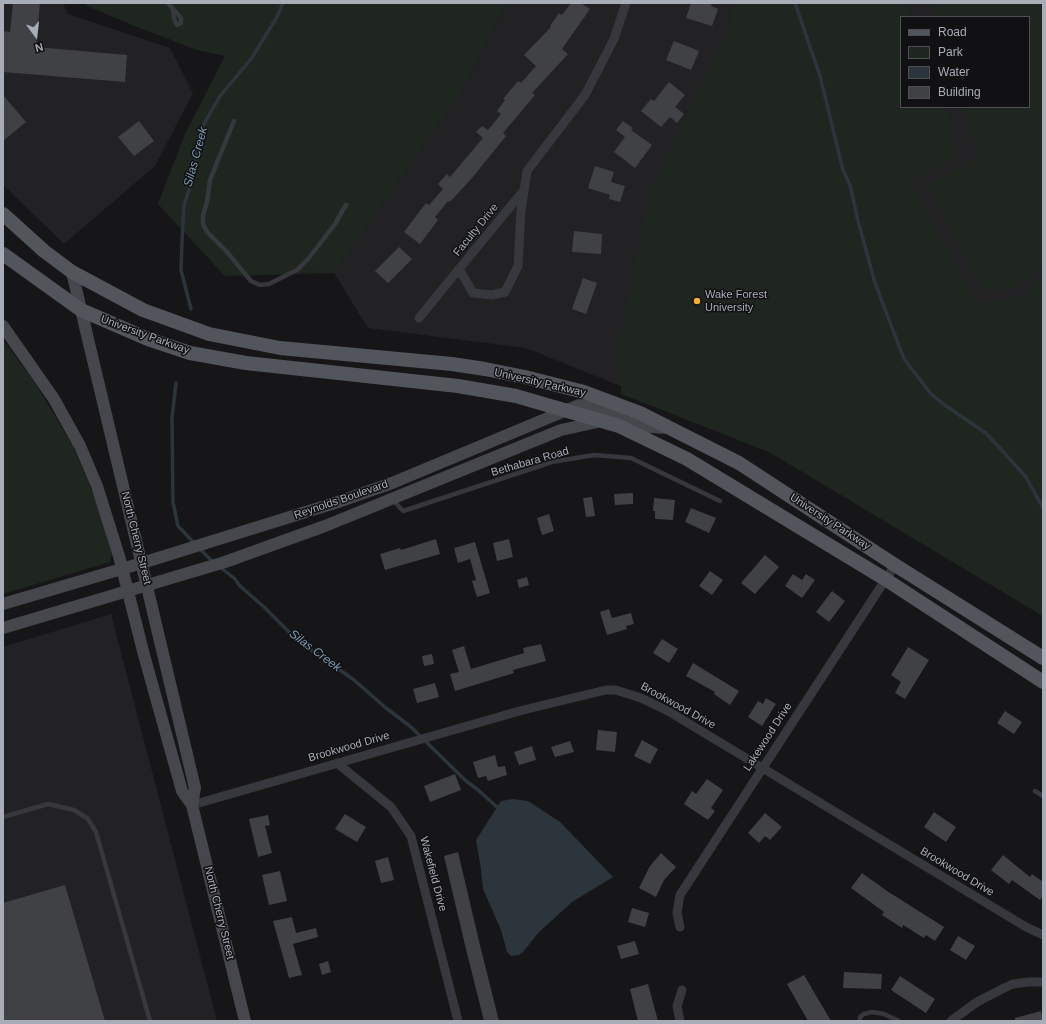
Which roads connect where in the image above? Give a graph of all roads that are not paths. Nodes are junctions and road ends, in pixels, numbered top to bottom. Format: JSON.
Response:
{"nodes":[{"id":1,"x":168,"y":3,"type":"edge"},
{"id":2,"x":626,"y":3,"type":"edge"},
{"id":3,"x":173,"y":11,"type":"dead end"},
{"id":4,"x":234,"y":121,"type":"dead end"},
{"id":5,"x":524,"y":190,"type":"junction"},
{"id":6,"x":346,"y":205,"type":"dead end"},
{"id":7,"x":3,"y":214,"type":"edge"},
{"id":8,"x":3,"y":254,"type":"edge"},
{"id":9,"x":459,"y":269,"type":"junction"},
{"id":10,"x":72,"y":272,"type":"junction"},
{"id":11,"x":81,"y":310,"type":"junction"},
{"id":12,"x":420,"y":318,"type":"dead end"},
{"id":13,"x":3,"y":326,"type":"edge"},
{"id":14,"x":567,"y":410,"type":"junction"},
{"id":15,"x":603,"y":421,"type":"junction"},
{"id":16,"x":672,"y":429,"type":"junction"},
{"id":17,"x":392,"y":499,"type":"junction"},
{"id":18,"x":720,"y":501,"type":"dead end"},
{"id":19,"x":142,"y":563,"type":"junction"},
{"id":20,"x":895,"y":565,"type":"junction"},
{"id":21,"x":122,"y":569,"type":"junction"},
{"id":22,"x":885,"y":579,"type":"junction"},
{"id":23,"x":148,"y":585,"type":"junction"},
{"id":24,"x":128,"y":591,"type":"junction"},
{"id":25,"x":3,"y":604,"type":"edge"},
{"id":26,"x":3,"y":628,"type":"edge"},
{"id":27,"x":1043,"y":658,"type":"edge"},
{"id":28,"x":1043,"y":682,"type":"edge"},
{"id":29,"x":337,"y":763,"type":"junction"},
{"id":30,"x":762,"y":768,"type":"junction"},
{"id":31,"x":1036,"y":791,"type":"dead end"},
{"id":32,"x":1043,"y":796,"type":"edge"},
{"id":33,"x":192,"y":805,"type":"junction"},
{"id":34,"x":3,"y":818,"type":"edge"},
{"id":35,"x":680,"y":928,"type":"dead end"},
{"id":36,"x":1043,"y":935,"type":"edge"},
{"id":37,"x":1043,"y":982,"type":"edge"},
{"id":38,"x":682,"y":990,"type":"dead end"},
{"id":39,"x":150,"y":1021,"type":"edge"},
{"id":40,"x":245,"y":1021,"type":"edge"},
{"id":41,"x":458,"y":1021,"type":"edge"},
{"id":42,"x":680,"y":1021,"type":"edge"},
{"id":43,"x":860,"y":1021,"type":"edge"},
{"id":44,"x":898,"y":1021,"type":"edge"},
{"id":45,"x":951,"y":1021,"type":"edge"}],
"edges":[{"from":1,"to":3,"type":"lane"},
{"from":2,"to":5,"type":"street","name":"Faculty Drive"},
{"from":4,"to":6,"type":"lane"},
{"from":5,"to":9,"type":"street","name":"Faculty Drive"},
{"from":5,"to":9,"type":"street","name":"Faculty Drive"},
{"from":7,"to":10,"type":"main road","name":"University Parkway"},
{"from":8,"to":11,"type":"main road","name":"University Parkway"},
{"from":9,"to":12,"type":"street"},
{"from":10,"to":11,"type":"main road","name":"North Cherry Street"},
{"from":10,"to":16,"type":"main road","name":"University Parkway"},
{"from":11,"to":14,"type":"main road","name":"University Parkway"},
{"from":11,"to":19,"type":"main road","name":"North Cherry Street"},
{"from":13,"to":21,"type":"main road","name":"North Cherry Street"},
{"from":14,"to":15,"type":"main road","name":"University Parkway"},
{"from":14,"to":16,"type":"main road","name":"Reynolds Boulevard"},
{"from":14,"to":19,"type":"main road","name":"Reynolds Boulevard"},
{"from":15,"to":17,"type":"main road","name":"Reynolds Boulevard"},
{"from":15,"to":22,"type":"main road","name":"University Parkway"},
{"from":16,"to":20,"type":"main road","name":"University Parkway"},
{"from":17,"to":18,"type":"lane","name":"Bethabara Road"},
{"from":17,"to":23,"type":"main road","name":"Reynolds Boulevard"},
{"from":19,"to":21,"type":"main road","name":"Reynolds Boulevard"},
{"from":19,"to":23,"type":"main road","name":"North Cherry Street"},
{"from":20,"to":22,"type":"street","name":"Lakewood Drive"},
{"from":20,"to":27,"type":"main road","name":"University Parkway"},
{"from":21,"to":24,"type":"main road","name":"North Cherry Street"},
{"from":21,"to":25,"type":"main road","name":"Reynolds Boulevard"},
{"from":22,"to":28,"type":"main road","name":"University Parkway"},
{"from":22,"to":30,"type":"street","name":"Lakewood Drive"},
{"from":23,"to":24,"type":"main road","name":"Reynolds Boulevard"},
{"from":23,"to":33,"type":"main road","name":"North Cherry Street"},
{"from":24,"to":26,"type":"main road","name":"Reynolds Boulevard"},
{"from":24,"to":33,"type":"main road","name":"North Cherry Street"},
{"from":29,"to":30,"type":"street","name":"Brookwood Drive"},
{"from":29,"to":33,"type":"street","name":"Brookwood Drive"},
{"from":29,"to":41,"type":"street","name":"Wakefield Drive"},
{"from":30,"to":35,"type":"street","name":"Lakewood Drive"},
{"from":30,"to":36,"type":"street","name":"Brookwood Drive"},
{"from":31,"to":32,"type":"lane"},
{"from":33,"to":40,"type":"main road","name":"North Cherry Street"},
{"from":34,"to":39,"type":"lane"},
{"from":37,"to":45,"type":"street"},
{"from":38,"to":42,"type":"street"},
{"from":43,"to":44,"type":"lane"}]}
